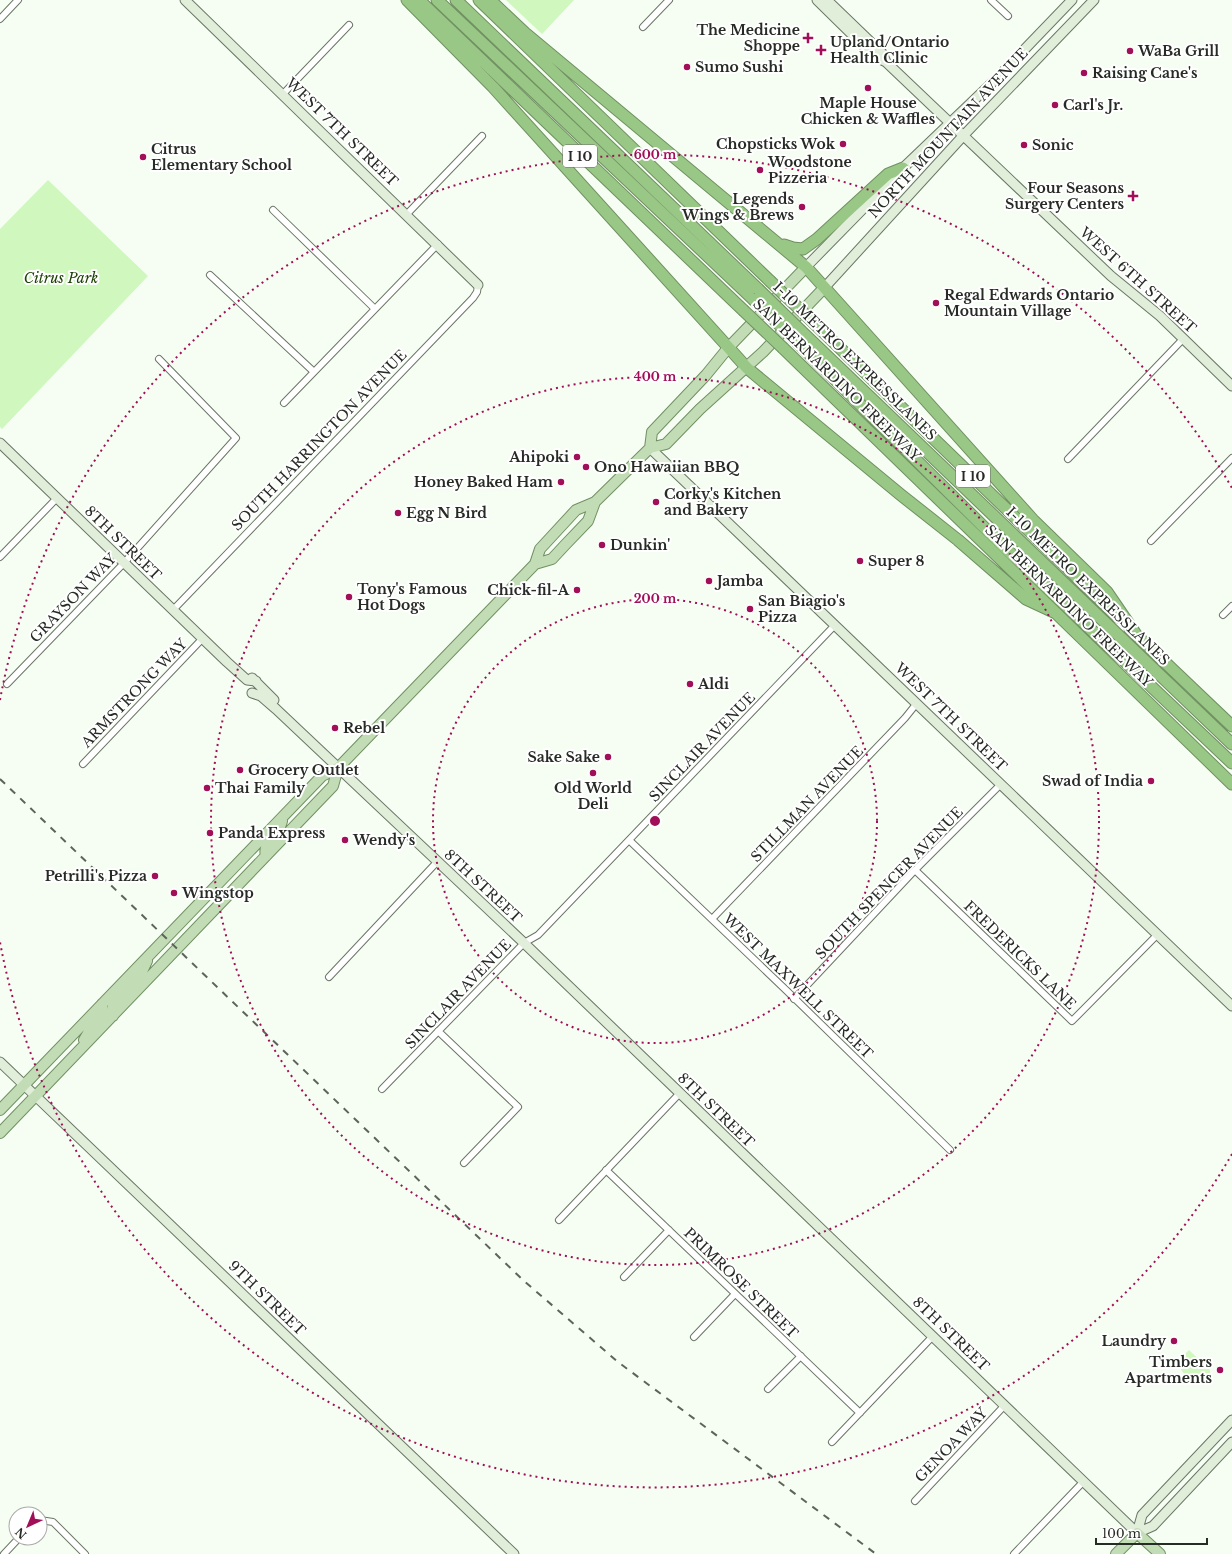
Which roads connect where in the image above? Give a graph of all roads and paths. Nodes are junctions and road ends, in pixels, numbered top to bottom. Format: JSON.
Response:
{"nodes":[{"id":1,"x":18,"y":0,"type":"edge"},
{"id":2,"x":185,"y":0,"type":"edge"},
{"id":3,"x":407,"y":0,"type":"edge"},
{"id":4,"x":418,"y":0,"type":"edge"},
{"id":5,"x":437,"y":0,"type":"edge"},
{"id":6,"x":456,"y":0,"type":"edge"},
{"id":7,"x":478,"y":0,"type":"edge"},
{"id":8,"x":490,"y":0,"type":"edge"},
{"id":9,"x":669,"y":0,"type":"edge"},
{"id":10,"x":817,"y":0,"type":"edge"},
{"id":11,"x":827,"y":0,"type":"edge"},
{"id":12,"x":991,"y":0,"type":"edge"},
{"id":13,"x":1072,"y":0,"type":"edge"},
{"id":14,"x":1094,"y":0,"type":"edge"},
{"id":15,"x":1008,"y":16,"type":"dead end"},
{"id":16,"x":0,"y":19,"type":"edge"},
{"id":17,"x":349,"y":25,"type":"dead end"},
{"id":18,"x":643,"y":27,"type":"dead end"},
{"id":19,"x":490,"y":51,"type":"junction"},
{"id":20,"x":886,"y":62,"type":"junction"},
{"id":21,"x":524,"y":65,"type":"junction"},
{"id":22,"x":283,"y":94,"type":"junction"},
{"id":23,"x":950,"y":124,"type":"junction"},
{"id":24,"x":548,"y":125,"type":"junction"},
{"id":25,"x":482,"y":136,"type":"dead end"},
{"id":26,"x":963,"y":136,"type":"junction"},
{"id":27,"x":903,"y":168,"type":"junction"},
{"id":28,"x":681,"y":197,"type":"junction"},
{"id":29,"x":273,"y":210,"type":"dead end"},
{"id":30,"x":407,"y":214,"type":"junction"},
{"id":31,"x":778,"y":242,"type":"junction"},
{"id":32,"x":438,"y":244,"type":"junction"},
{"id":33,"x":806,"y":267,"type":"junction"},
{"id":34,"x":210,"y":275,"type":"dead end"},
{"id":35,"x":478,"y":284,"type":"joint"},
{"id":36,"x":825,"y":287,"type":"junction"},
{"id":37,"x":375,"y":309,"type":"junction"},
{"id":38,"x":797,"y":335,"type":"junction"},
{"id":39,"x":1183,"y":339,"type":"junction"},
{"id":40,"x":728,"y":348,"type":"junction"},
{"id":41,"x":159,"y":358,"type":"dead end"},
{"id":42,"x":747,"y":368,"type":"junction"},
{"id":43,"x":314,"y":372,"type":"junction"},
{"id":44,"x":1232,"y":386,"type":"edge"},
{"id":45,"x":284,"y":403,"type":"dead end"},
{"id":46,"x":0,"y":443,"type":"edge"},
{"id":47,"x":650,"y":448,"type":"junction"},
{"id":48,"x":1232,"y":458,"type":"edge"},
{"id":49,"x":1068,"y":459,"type":"dead end"},
{"id":50,"x":985,"y":488,"type":"junction"},
{"id":51,"x":928,"y":490,"type":"junction"},
{"id":52,"x":57,"y":498,"type":"junction"},
{"id":53,"x":595,"y":502,"type":"junction"},
{"id":54,"x":1151,"y":541,"type":"dead end"},
{"id":55,"x":1004,"y":547,"type":"junction"},
{"id":56,"x":1027,"y":548,"type":"junction"},
{"id":57,"x":0,"y":557,"type":"edge"},
{"id":58,"x":124,"y":563,"type":"junction"},
{"id":59,"x":535,"y":564,"type":"junction"},
{"id":60,"x":1232,"y":606,"type":"edge"},
{"id":61,"x":173,"y":610,"type":"junction"},
{"id":62,"x":1056,"y":613,"type":"junction"},
{"id":63,"x":1223,"y":615,"type":"dead end"},
{"id":64,"x":835,"y":625,"type":"junction"},
{"id":65,"x":1135,"y":634,"type":"junction"},
{"id":66,"x":203,"y":638,"type":"junction"},
{"id":67,"x":227,"y":662,"type":"junction"},
{"id":68,"x":7,"y":684,"type":"dead end"},
{"id":69,"x":917,"y":703,"type":"junction"},
{"id":70,"x":276,"y":709,"type":"junction"},
{"id":71,"x":1232,"y":726,"type":"edge"},
{"id":72,"x":1232,"y":744,"type":"edge"},
{"id":73,"x":1232,"y":763,"type":"edge"},
{"id":74,"x":82,"y":764,"type":"dead end"},
{"id":75,"x":338,"y":768,"type":"junction"},
{"id":76,"x":1002,"y":784,"type":"junction"},
{"id":77,"x":1232,"y":784,"type":"edge"},
{"id":78,"x":286,"y":813,"type":"junction"},
{"id":79,"x":628,"y":840,"type":"junction"},
{"id":80,"x":250,"y":850,"type":"junction"},
{"id":81,"x":266,"y":856,"type":"junction"},
{"id":82,"x":437,"y":862,"type":"junction"},
{"id":83,"x":915,"y":870,"type":"junction"},
{"id":84,"x":712,"y":919,"type":"junction"},
{"id":85,"x":196,"y":930,"type":"junction"},
{"id":86,"x":1158,"y":934,"type":"junction"},
{"id":87,"x":524,"y":943,"type":"junction"},
{"id":88,"x":150,"y":954,"type":"junction"},
{"id":89,"x":328,"y":977,"type":"dead end"},
{"id":90,"x":794,"y":998,"type":"junction"},
{"id":91,"x":102,"y":1004,"type":"junction"},
{"id":92,"x":1232,"y":1006,"type":"edge"},
{"id":93,"x":113,"y":1016,"type":"junction"},
{"id":94,"x":438,"y":1031,"type":"junction"},
{"id":95,"x":77,"y":1054,"type":"junction"},
{"id":96,"x":0,"y":1062,"type":"edge"},
{"id":97,"x":24,"y":1085,"type":"junction"},
{"id":98,"x":382,"y":1089,"type":"dead end"},
{"id":99,"x":679,"y":1094,"type":"junction"},
{"id":100,"x":35,"y":1096,"type":"junction"},
{"id":101,"x":0,"y":1110,"type":"edge"},
{"id":102,"x":0,"y":1133,"type":"edge"},
{"id":103,"x":950,"y":1150,"type":"dead end"},
{"id":104,"x":464,"y":1163,"type":"dead end"},
{"id":105,"x":606,"y":1170,"type":"junction"},
{"id":106,"x":558,"y":1220,"type":"dead end"},
{"id":107,"x":669,"y":1230,"type":"junction"},
{"id":108,"x":624,"y":1277,"type":"dead end"},
{"id":109,"x":735,"y":1294,"type":"junction"},
{"id":110,"x":933,"y":1336,"type":"junction"},
{"id":111,"x":694,"y":1337,"type":"dead end"},
{"id":112,"x":801,"y":1356,"type":"junction"},
{"id":113,"x":768,"y":1389,"type":"dead end"},
{"id":114,"x":1005,"y":1406,"type":"junction"},
{"id":115,"x":860,"y":1413,"type":"junction"},
{"id":116,"x":1232,"y":1420,"type":"edge"},
{"id":117,"x":1222,"y":1431,"type":"junction"},
{"id":118,"x":832,"y":1442,"type":"dead end"},
{"id":119,"x":1232,"y":1442,"type":"edge"},
{"id":120,"x":1084,"y":1481,"type":"junction"},
{"id":121,"x":915,"y":1501,"type":"dead end"},
{"id":122,"x":48,"y":1521,"type":"edge"},
{"id":123,"x":1137,"y":1533,"type":"junction"},
{"id":124,"x":12,"y":1546,"type":"edge"},
{"id":125,"x":4,"y":1554,"type":"edge"},
{"id":126,"x":85,"y":1554,"type":"edge"},
{"id":127,"x":514,"y":1554,"type":"edge"},
{"id":128,"x":1014,"y":1554,"type":"edge"},
{"id":129,"x":1116,"y":1554,"type":"edge"},
{"id":130,"x":1160,"y":1554,"type":"edge"}],
"edges":[{"from":1,"to":16,"type":"street"},
{"from":2,"to":22,"type":"street","name":"WEST 7TH STREET"},
{"from":3,"to":40,"type":"highway"},
{"from":4,"to":24,"type":"highway","name":"SAN BERNARDINO FREEWAY","number":"I 10"},
{"from":5,"to":19,"type":"highway","name":"I-10 METRO EXPRESSLANES"},
{"from":6,"to":21,"type":"highway","name":"I-10 METRO EXPRESSLANES"},
{"from":7,"to":28,"type":"highway","name":"SAN BERNARDINO FREEWAY","number":"I 10"},
{"from":8,"to":31,"type":"highway"},
{"from":9,"to":18,"type":"street"},
{"from":10,"to":20,"type":"street","name":"WEST 6TH STREET"},
{"from":11,"to":20,"type":"street","name":"WEST 6TH STREET"},
{"from":12,"to":15,"type":"street"},
{"from":13,"to":23,"type":"street","name":"NORTH MOUNTAIN AVENUE"},
{"from":14,"to":26,"type":"street","name":"NORTH MOUNTAIN AVENUE"},
{"from":17,"to":22,"type":"street"},
{"from":19,"to":24,"type":"highway"},
{"from":19,"to":38,"type":"highway","name":"I-10 METRO EXPRESSLANES","bridge":true},
{"from":20,"to":23,"type":"street","name":"WEST 6TH STREET"},
{"from":21,"to":28,"type":"highway"},
{"from":21,"to":38,"type":"highway","name":"I-10 METRO EXPRESSLANES","bridge":true},
{"from":22,"to":30,"type":"street","name":"WEST 7TH STREET"},
{"from":23,"to":26,"type":"street","name":"WEST 6TH STREET"},
{"from":23,"to":27,"type":"street","name":"NORTH MOUNTAIN AVENUE"},
{"from":24,"to":51,"type":"highway","name":"SAN BERNARDINO FREEWAY","number":"I 10","bridge":true},
{"from":25,"to":30,"type":"street"},
{"from":26,"to":36,"type":"street","name":"NORTH MOUNTAIN AVENUE"},
{"from":26,"to":39,"type":"street","name":"WEST 6TH STREET"},
{"from":27,"to":31,"type":"highway"},
{"from":27,"to":33,"type":"street","name":"NORTH MOUNTAIN AVENUE"},
{"from":28,"to":50,"type":"highway","name":"SAN BERNARDINO FREEWAY","number":"I 10","bridge":true},
{"from":29,"to":37,"type":"street"},
{"from":30,"to":32,"type":"street","name":"WEST 7TH STREET"},
{"from":31,"to":33,"type":"highway"},
{"from":32,"to":35,"type":"street","name":"WEST 7TH STREET"},
{"from":32,"to":37,"type":"street"},
{"from":33,"to":36,"type":"highway"},
{"from":33,"to":40,"type":"main road"},
{"from":34,"to":43,"type":"street"},
{"from":35,"to":61,"type":"street","name":"SOUTH HARRINGTON AVENUE"},
{"from":36,"to":42,"type":"main road"},
{"from":36,"to":65,"type":"highway"},
{"from":37,"to":43,"type":"street"},
{"from":38,"to":55,"type":"highway","name":"I-10 METRO EXPRESSLANES"},
{"from":38,"to":56,"type":"highway","name":"I-10 METRO EXPRESSLANES"},
{"from":39,"to":44,"type":"street","name":"WEST 6TH STREET"},
{"from":39,"to":49,"type":"street"},
{"from":40,"to":42,"type":"highway"},
{"from":40,"to":47,"type":"main road"},
{"from":41,"to":58,"type":"street","name":"GRAYSON WAY"},
{"from":42,"to":47,"type":"main road"},
{"from":42,"to":62,"type":"highway"},
{"from":43,"to":45,"type":"street"},
{"from":46,"to":52,"type":"street","name":"8TH STREET"},
{"from":47,"to":53,"type":"main road"},
{"from":47,"to":64,"type":"street","name":"WEST 7TH STREET"},
{"from":48,"to":54,"type":"street"},
{"from":50,"to":56,"type":"highway"},
{"from":50,"to":65,"type":"highway","name":"SAN BERNARDINO FREEWAY","number":"I 10"},
{"from":51,"to":55,"type":"highway"},
{"from":51,"to":62,"type":"highway","name":"SAN BERNARDINO FREEWAY","number":"I 10"},
{"from":52,"to":57,"type":"street"},
{"from":52,"to":58,"type":"street","name":"8TH STREET"},
{"from":53,"to":59,"type":"main road"},
{"from":53,"to":59,"type":"main road"},
{"from":55,"to":73,"type":"highway","name":"I-10 METRO EXPRESSLANES"},
{"from":56,"to":72,"type":"highway","name":"I-10 METRO EXPRESSLANES"},
{"from":58,"to":61,"type":"street","name":"8TH STREET"},
{"from":58,"to":68,"type":"street","name":"GRAYSON WAY"},
{"from":59,"to":75,"type":"main road"},
{"from":60,"to":63,"type":"street"},
{"from":61,"to":66,"type":"street","name":"8TH STREET"},
{"from":62,"to":77,"type":"highway","name":"SAN BERNARDINO FREEWAY","number":"I 10"},
{"from":64,"to":69,"type":"street","name":"WEST 7TH STREET"},
{"from":64,"to":79,"type":"street","name":"SINCLAIR AVENUE"},
{"from":65,"to":71,"type":"highway","name":"SAN BERNARDINO FREEWAY","number":"I 10"},
{"from":66,"to":67,"type":"street","name":"8TH STREET"},
{"from":66,"to":74,"type":"street","name":"ARMSTRONG WAY"},
{"from":67,"to":70,"type":"street","name":"8TH STREET"},
{"from":67,"to":70,"type":"street","name":"8TH STREET"},
{"from":69,"to":76,"type":"street","name":"WEST 7TH STREET"},
{"from":69,"to":84,"type":"street","name":"STILLMAN AVENUE"},
{"from":70,"to":75,"type":"street","name":"8TH STREET"},
{"from":75,"to":78,"type":"main road"},
{"from":75,"to":81,"type":"main road"},
{"from":75,"to":82,"type":"street","name":"8TH STREET"},
{"from":76,"to":83,"type":"street","name":"SOUTH SPENCER AVENUE"},
{"from":76,"to":86,"type":"street","name":"WEST 7TH STREET"},
{"from":78,"to":80,"type":"main road"},
{"from":78,"to":81,"type":"main road"},
{"from":79,"to":84,"type":"street","name":"WEST MAXWELL STREET"},
{"from":79,"to":87,"type":"street","name":"SINCLAIR AVENUE"},
{"from":80,"to":85,"type":"main road"},
{"from":80,"to":88,"type":"main road"},
{"from":81,"to":85,"type":"main road"},
{"from":82,"to":87,"type":"street","name":"8TH STREET"},
{"from":82,"to":89,"type":"street"},
{"from":83,"to":86,"type":"street","name":"FREDERICKS LANE"},
{"from":83,"to":90,"type":"street","name":"SOUTH SPENCER AVENUE"},
{"from":84,"to":90,"type":"street","name":"WEST MAXWELL STREET"},
{"from":85,"to":93,"type":"main road"},
{"from":86,"to":92,"type":"street","name":"WEST 7TH STREET"},
{"from":87,"to":94,"type":"street","name":"SINCLAIR AVENUE"},
{"from":87,"to":99,"type":"street","name":"8TH STREET"},
{"from":88,"to":91,"type":"main road"},
{"from":88,"to":93,"type":"main road"},
{"from":90,"to":103,"type":"street","name":"WEST MAXWELL STREET"},
{"from":91,"to":95,"type":"main road"},
{"from":91,"to":97,"type":"main road"},
{"from":93,"to":95,"type":"main road"},
{"from":94,"to":98,"type":"street","name":"SINCLAIR AVENUE"},
{"from":94,"to":104,"type":"street"},
{"from":95,"to":100,"type":"main road"},
{"from":96,"to":97,"type":"street","name":"9TH STREET"},
{"from":97,"to":100,"type":"street","name":"9TH STREET"},
{"from":97,"to":101,"type":"main road"},
{"from":99,"to":105,"type":"street"},
{"from":99,"to":110,"type":"street","name":"8TH STREET"},
{"from":100,"to":102,"type":"main road"},
{"from":100,"to":127,"type":"street","name":"9TH STREET"},
{"from":105,"to":106,"type":"street"},
{"from":105,"to":107,"type":"street","name":"PRIMROSE STREET"},
{"from":107,"to":108,"type":"street"},
{"from":107,"to":109,"type":"street","name":"PRIMROSE STREET"},
{"from":109,"to":111,"type":"street"},
{"from":109,"to":112,"type":"street","name":"PRIMROSE STREET"},
{"from":110,"to":114,"type":"street","name":"8TH STREET"},
{"from":110,"to":115,"type":"street"},
{"from":112,"to":113,"type":"street"},
{"from":112,"to":115,"type":"street","name":"PRIMROSE STREET"},
{"from":114,"to":120,"type":"street","name":"8TH STREET"},
{"from":114,"to":121,"type":"street","name":"GENOA WAY"},
{"from":115,"to":118,"type":"street"},
{"from":116,"to":117,"type":"street"},
{"from":117,"to":119,"type":"street"},
{"from":117,"to":123,"type":"street"},
{"from":119,"to":123,"type":"street"},
{"from":120,"to":123,"type":"street","name":"8TH STREET"},
{"from":120,"to":128,"type":"street"},
{"from":122,"to":126,"type":"street"},
{"from":123,"to":129,"type":"main road"},
{"from":123,"to":130,"type":"main road"},
{"from":124,"to":125,"type":"street"}]}
